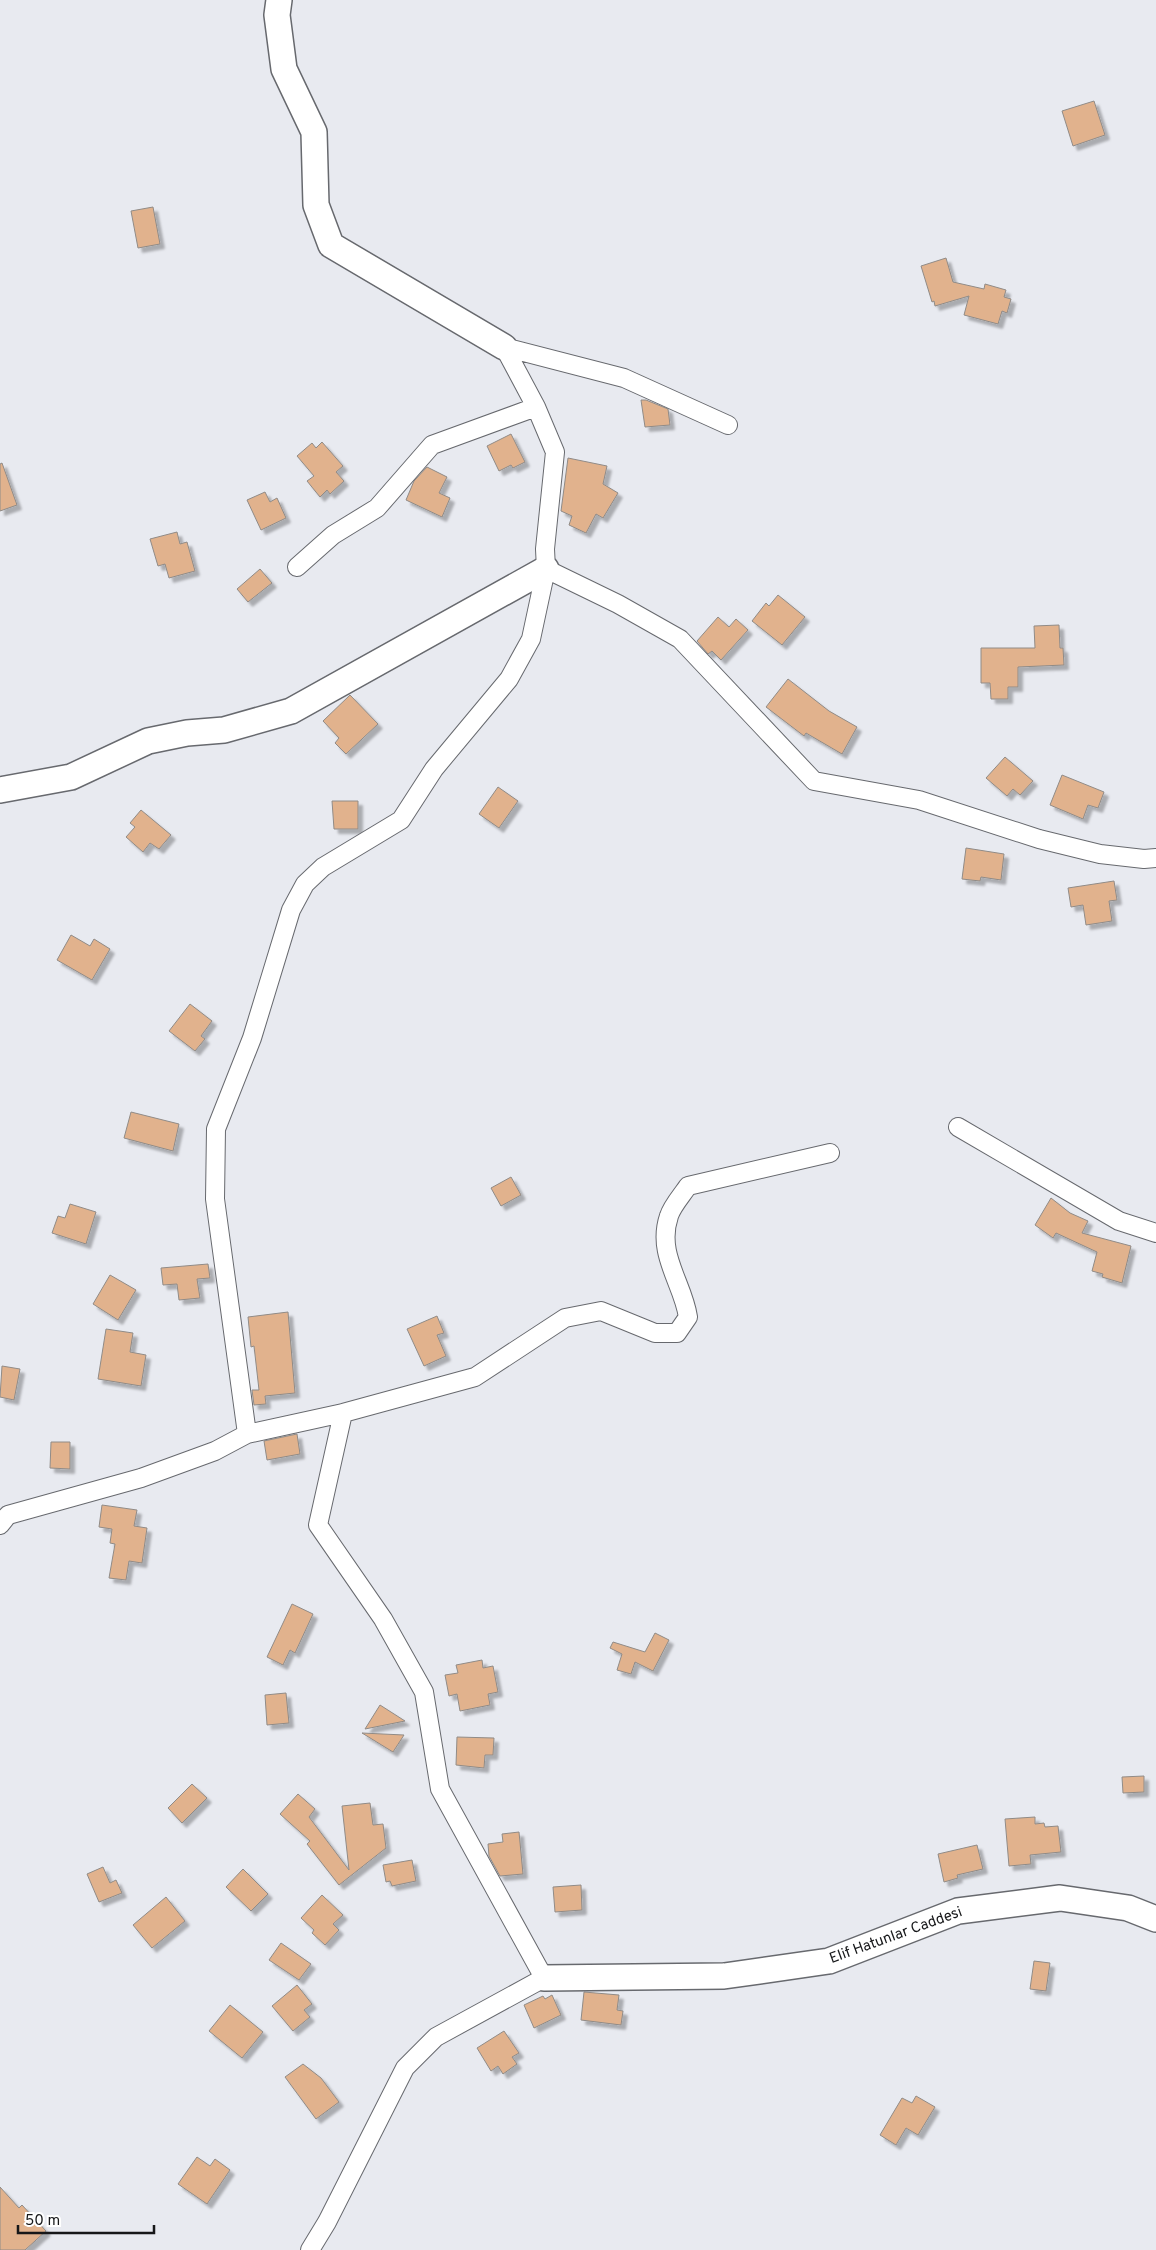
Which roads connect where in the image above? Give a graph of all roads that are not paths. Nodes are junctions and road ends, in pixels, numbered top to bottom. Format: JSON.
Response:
{"nodes":[{"id":1,"x":279,"y":0,"type":"edge"},
{"id":2,"x":504,"y":347,"type":"junction"},
{"id":3,"x":536,"y":408,"type":"junction"},
{"id":4,"x":728,"y":425,"type":"dead end"},
{"id":5,"x":297,"y":567,"type":"dead end"},
{"id":6,"x":546,"y":569,"type":"junction"},
{"id":7,"x":0,"y":790,"type":"edge"},
{"id":8,"x":1156,"y":858,"type":"edge"},
{"id":9,"x":958,"y":1127,"type":"dead end"},
{"id":10,"x":830,"y":1153,"type":"dead end"},
{"id":11,"x":1156,"y":1233,"type":"edge"},
{"id":12,"x":343,"y":1413,"type":"junction"},
{"id":13,"x":247,"y":1434,"type":"junction"},
{"id":14,"x":0,"y":1525,"type":"edge"},
{"id":15,"x":1156,"y":1919,"type":"edge"},
{"id":16,"x":544,"y":1978,"type":"junction"},
{"id":17,"x":310,"y":2250,"type":"edge"}],
"edges":[{"from":1,"to":2,"type":"street"},
{"from":2,"to":3,"type":"street"},
{"from":2,"to":4,"type":"street"},
{"from":3,"to":5,"type":"street"},
{"from":3,"to":6,"type":"street"},
{"from":6,"to":7,"type":"street"},
{"from":6,"to":8,"type":"street"},
{"from":6,"to":13,"type":"street"},
{"from":9,"to":11,"type":"street"},
{"from":10,"to":12,"type":"street"},
{"from":12,"to":13,"type":"street"},
{"from":12,"to":16,"type":"street"},
{"from":13,"to":14,"type":"street"},
{"from":15,"to":16,"type":"street","name":"Elif Hatunlar Caddesi"},
{"from":16,"to":17,"type":"street"}]}
